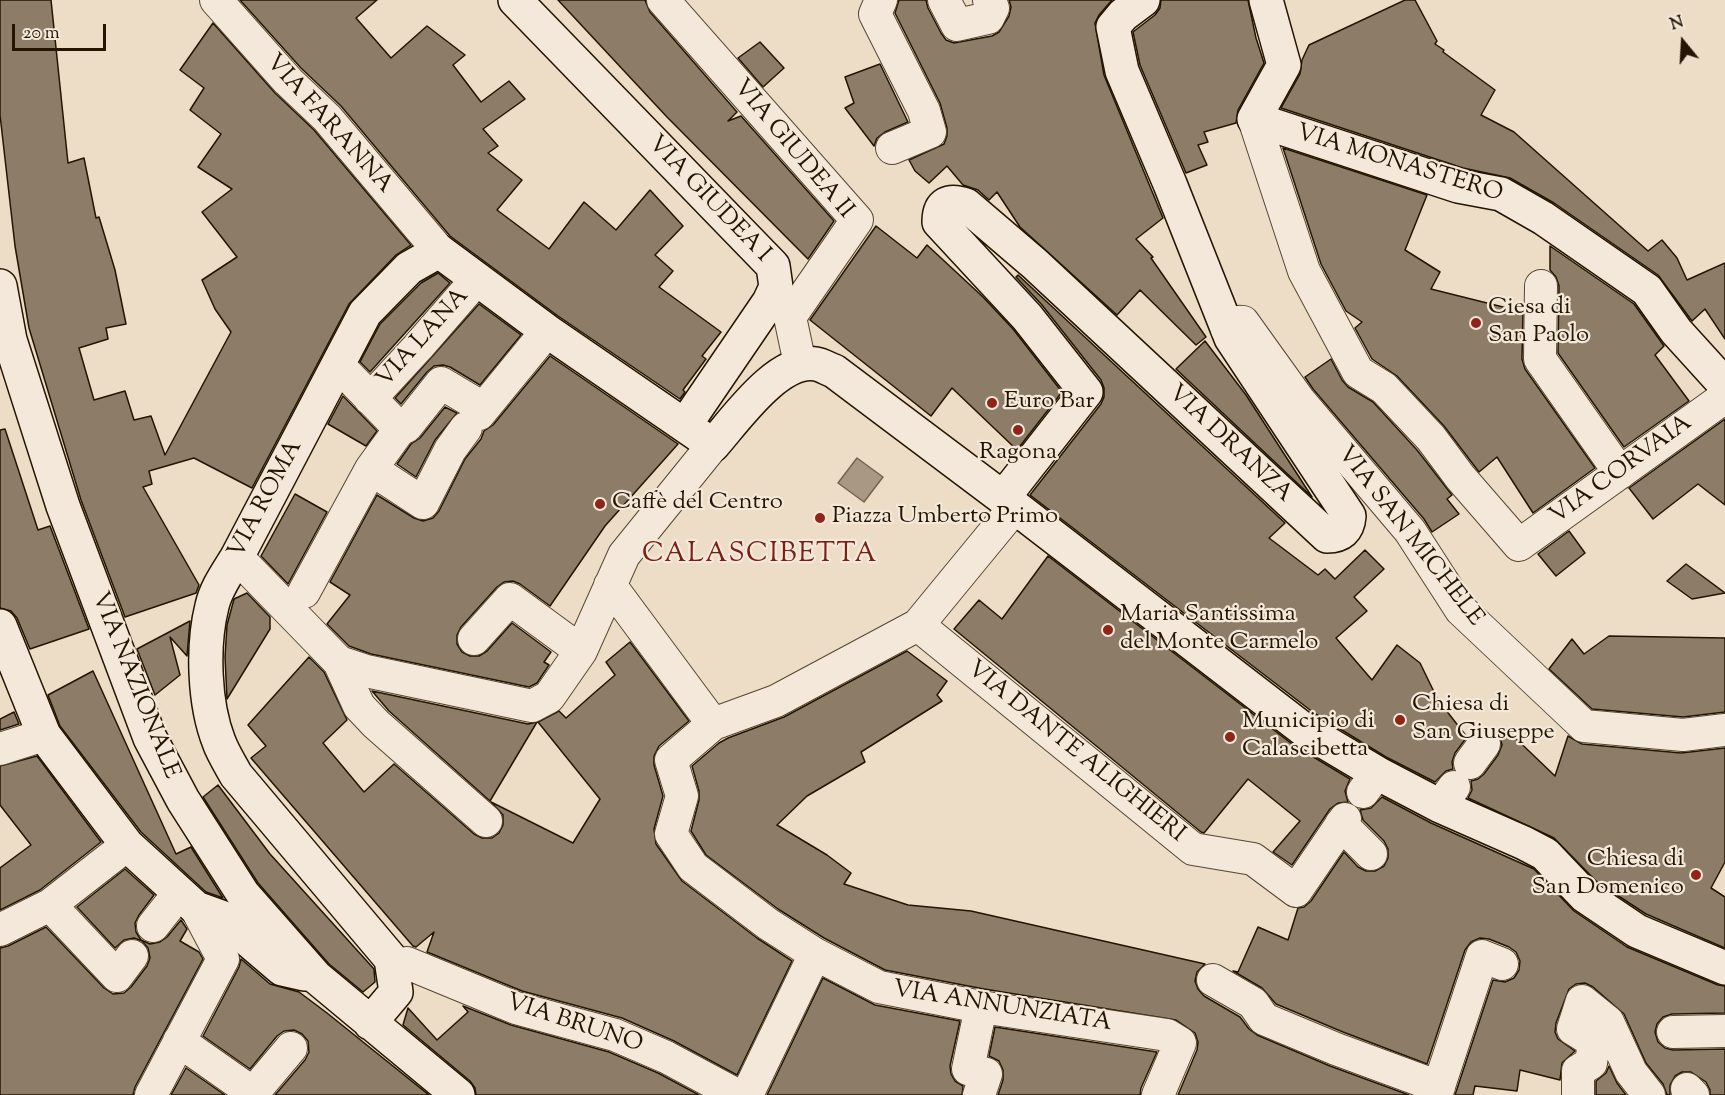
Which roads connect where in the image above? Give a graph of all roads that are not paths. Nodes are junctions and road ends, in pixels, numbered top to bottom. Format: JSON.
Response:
{"nodes":[{"id":1,"x":216,"y":0,"type":"edge"},
{"id":2,"x":515,"y":0,"type":"edge"},
{"id":3,"x":663,"y":0,"type":"edge"},
{"id":4,"x":881,"y":0,"type":"edge"},
{"id":5,"x":944,"y":0,"type":"edge"},
{"id":6,"x":989,"y":0,"type":"edge"},
{"id":7,"x":1143,"y":0,"type":"edge"},
{"id":8,"x":1266,"y":0,"type":"edge"},
{"id":9,"x":1254,"y":119,"type":"junction"},
{"id":10,"x":892,"y":148,"type":"dead end"},
{"id":11,"x":439,"y":251,"type":"junction"},
{"id":12,"x":477,"y":279,"type":"junction"},
{"id":13,"x":0,"y":286,"type":"edge"},
{"id":14,"x":1541,"y":286,"type":"dead end"},
{"id":15,"x":1227,"y":330,"type":"junction"},
{"id":16,"x":547,"y":331,"type":"junction"},
{"id":17,"x":800,"y":364,"type":"junction"},
{"id":18,"x":339,"y":366,"type":"junction"},
{"id":19,"x":1725,"y":385,"type":"edge"},
{"id":20,"x":1725,"y":397,"type":"edge"},
{"id":21,"x":370,"y":399,"type":"junction"},
{"id":22,"x":476,"y":417,"type":"junction"},
{"id":23,"x":685,"y":425,"type":"junction"},
{"id":24,"x":400,"y":429,"type":"junction"},
{"id":25,"x":713,"y":445,"type":"junction"},
{"id":26,"x":371,"y":469,"type":"junction"},
{"id":27,"x":1620,"y":473,"type":"junction"},
{"id":28,"x":1009,"y":502,"type":"junction"},
{"id":29,"x":237,"y":557,"type":"junction"},
{"id":30,"x":610,"y":585,"type":"junction"},
{"id":31,"x":304,"y":592,"type":"dead end"},
{"id":32,"x":0,"y":626,"type":"edge"},
{"id":33,"x":921,"y":627,"type":"junction"},
{"id":34,"x":474,"y":639,"type":"dead end"},
{"id":35,"x":581,"y":651,"type":"junction"},
{"id":36,"x":339,"y":662,"type":"junction"},
{"id":37,"x":708,"y":727,"type":"junction"},
{"id":38,"x":1725,"y":730,"type":"edge"},
{"id":39,"x":44,"y":735,"type":"junction"},
{"id":40,"x":1683,"y":735,"type":"junction"},
{"id":41,"x":1725,"y":746,"type":"edge"},
{"id":42,"x":0,"y":749,"type":"edge"},
{"id":43,"x":486,"y":821,"type":"dead end"},
{"id":44,"x":127,"y":845,"type":"junction"},
{"id":45,"x":1371,"y":854,"type":"dead end"},
{"id":46,"x":188,"y":900,"type":"junction"},
{"id":47,"x":50,"y":905,"type":"junction"},
{"id":48,"x":153,"y":926,"type":"dead end"},
{"id":49,"x":0,"y":930,"type":"edge"},
{"id":50,"x":815,"y":954,"type":"junction"},
{"id":51,"x":132,"y":956,"type":"dead end"},
{"id":52,"x":407,"y":963,"type":"dead end"},
{"id":53,"x":1502,"y":964,"type":"dead end"},
{"id":54,"x":1725,"y":968,"type":"edge"},
{"id":55,"x":316,"y":977,"type":"junction"},
{"id":56,"x":1213,"y":980,"type":"dead end"},
{"id":57,"x":981,"y":1007,"type":"junction"},
{"id":58,"x":370,"y":1023,"type":"junction"},
{"id":59,"x":1725,"y":1031,"type":"edge"},
{"id":60,"x":1673,"y":1032,"type":"dead end"},
{"id":61,"x":179,"y":1041,"type":"junction"},
{"id":62,"x":291,"y":1047,"type":"dead end"},
{"id":63,"x":1437,"y":1091,"type":"edge"},
{"id":64,"x":152,"y":1095,"type":"edge"},
{"id":65,"x":458,"y":1095,"type":"edge"},
{"id":66,"x":737,"y":1095,"type":"edge"},
{"id":67,"x":747,"y":1095,"type":"edge"},
{"id":68,"x":979,"y":1095,"type":"edge"},
{"id":69,"x":1158,"y":1095,"type":"edge"},
{"id":70,"x":1578,"y":1095,"type":"edge"},
{"id":71,"x":1649,"y":1095,"type":"edge"}],
"edges":[{"from":1,"to":11,"type":"street","name":"VIA FARANNA"},
{"from":2,"to":23,"type":"street","name":"VIA GIUDEA I"},
{"from":3,"to":17,"type":"street","name":"VIA GIUDEA II"},
{"from":4,"to":10,"type":"street"},
{"from":5,"to":6,"type":"street"},
{"from":7,"to":15,"type":"street","name":"VIA DRANZA"},
{"from":8,"to":9,"type":"street"},
{"from":9,"to":19,"type":"street","name":"VIA MONASTERO"},
{"from":9,"to":27,"type":"street","name":"VIA CORVAIA"},
{"from":11,"to":12,"type":"street"},
{"from":11,"to":18,"type":"street","name":"VIA ROMA"},
{"from":12,"to":16,"type":"street"},
{"from":12,"to":21,"type":"street","name":"VIA LANA"},
{"from":13,"to":55,"type":"street","name":"VIA NAZIONALE"},
{"from":14,"to":27,"type":"street"},
{"from":15,"to":28,"type":"street","name":"VIA DRANZA"},
{"from":15,"to":40,"type":"street","name":"VIA SAN MICHELE"},
{"from":16,"to":22,"type":"street"},
{"from":16,"to":23,"type":"street"},
{"from":17,"to":25,"type":"street"},
{"from":17,"to":28,"type":"street"},
{"from":18,"to":21,"type":"street"},
{"from":18,"to":29,"type":"street","name":"VIA ROMA"},
{"from":20,"to":27,"type":"street","name":"VIA CORVAIA"},
{"from":21,"to":24,"type":"street"},
{"from":22,"to":24,"type":"street"},
{"from":22,"to":26,"type":"street"},
{"from":23,"to":25,"type":"street"},
{"from":24,"to":26,"type":"street"},
{"from":25,"to":30,"type":"street"},
{"from":26,"to":31,"type":"street"},
{"from":28,"to":33,"type":"street"},
{"from":28,"to":54,"type":"street"},
{"from":29,"to":36,"type":"street"},
{"from":29,"to":58,"type":"street","name":"VIA ROMA"},
{"from":30,"to":35,"type":"street"},
{"from":30,"to":37,"type":"street"},
{"from":32,"to":39,"type":"street"},
{"from":33,"to":37,"type":"street"},
{"from":33,"to":45,"type":"street","name":"VIA DANTE ALIGHIERI"},
{"from":34,"to":35,"type":"street"},
{"from":35,"to":36,"type":"street"},
{"from":36,"to":43,"type":"street"},
{"from":37,"to":50,"type":"street","name":"VIA ANNUNZIATA"},
{"from":38,"to":40,"type":"street","name":"VIA SAN MICHELE"},
{"from":39,"to":42,"type":"street"},
{"from":39,"to":44,"type":"street"},
{"from":40,"to":41,"type":"street"},
{"from":44,"to":46,"type":"street"},
{"from":44,"to":47,"type":"street"},
{"from":46,"to":48,"type":"street"},
{"from":46,"to":55,"type":"street"},
{"from":46,"to":61,"type":"street"},
{"from":47,"to":49,"type":"street"},
{"from":47,"to":51,"type":"street"},
{"from":50,"to":57,"type":"street","name":"VIA ANNUNZIATA"},
{"from":50,"to":67,"type":"street"},
{"from":52,"to":66,"type":"street","name":"VIA BRUNO"},
{"from":53,"to":63,"type":"street"},
{"from":55,"to":58,"type":"street","name":"VIA NAZIONALE"},
{"from":56,"to":63,"type":"street"},
{"from":57,"to":68,"type":"street"},
{"from":57,"to":69,"type":"street","name":"VIA ANNUNZIATA"},
{"from":58,"to":65,"type":"street","name":"VIA NAZIONALE"},
{"from":59,"to":60,"type":"street"},
{"from":61,"to":62,"type":"street"},
{"from":61,"to":64,"type":"street"},
{"from":70,"to":71,"type":"street"}]}
